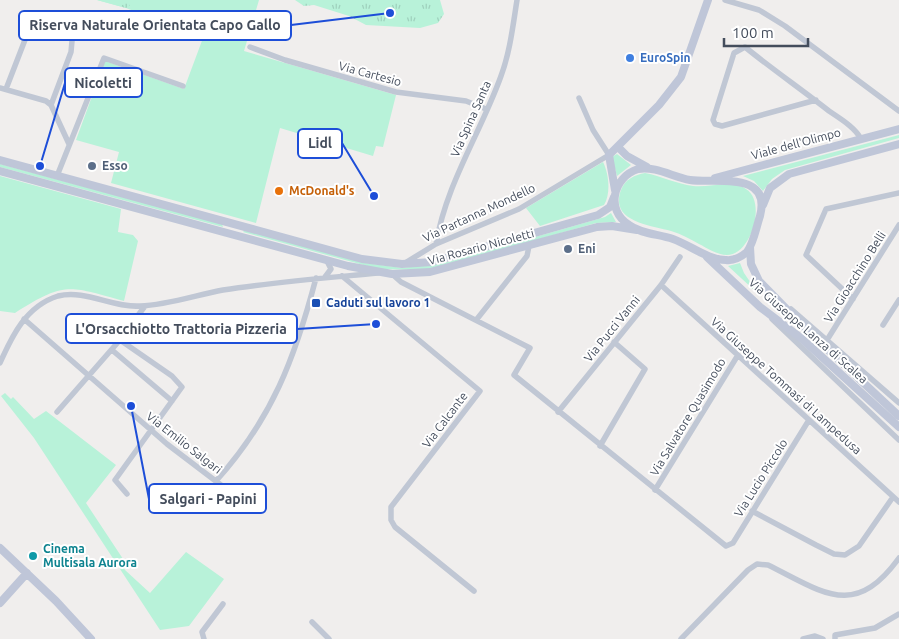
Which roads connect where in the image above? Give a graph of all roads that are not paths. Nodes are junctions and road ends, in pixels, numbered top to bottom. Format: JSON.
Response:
{"nodes":[{"id":1,"x":516,"y":0,"type":"edge"},
{"id":2,"x":708,"y":0,"type":"edge"},
{"id":3,"x":725,"y":0,"type":"edge"},
{"id":4,"x":35,"y":14,"type":"dead end"},
{"id":5,"x":72,"y":41,"type":"dead end"},
{"id":6,"x":250,"y":47,"type":"dead end"},
{"id":7,"x":183,"y":86,"type":"dead end"},
{"id":8,"x":3,"y":88,"type":"edge"},
{"id":9,"x":579,"y":98,"type":"dead end"},
{"id":10,"x":816,"y":100,"type":"junction"},
{"id":11,"x":51,"y":105,"type":"junction"},
{"id":12,"x":486,"y":109,"type":"junction"},
{"id":13,"x":899,"y":111,"type":"edge"},
{"id":14,"x":899,"y":129,"type":"edge"},
{"id":15,"x":861,"y":138,"type":"junction"},
{"id":16,"x":69,"y":144,"type":"junction"},
{"id":17,"x":899,"y":144,"type":"edge"},
{"id":18,"x":618,"y":147,"type":"junction"},
{"id":19,"x":608,"y":155,"type":"junction"},
{"id":20,"x":0,"y":160,"type":"edge"},
{"id":21,"x":651,"y":169,"type":"junction"},
{"id":22,"x":0,"y":171,"type":"edge"},
{"id":23,"x":58,"y":176,"type":"junction"},
{"id":24,"x":699,"y":181,"type":"junction"},
{"id":25,"x":615,"y":193,"type":"junction"},
{"id":26,"x":899,"y":193,"type":"edge"},
{"id":27,"x":761,"y":212,"type":"junction"},
{"id":28,"x":217,"y":219,"type":"junction"},
{"id":29,"x":899,"y":225,"type":"edge"},
{"id":30,"x":248,"y":228,"type":"junction"},
{"id":31,"x":214,"y":229,"type":"junction"},
{"id":32,"x":637,"y":230,"type":"junction"},
{"id":33,"x":242,"y":238,"type":"junction"},
{"id":34,"x":436,"y":244,"type":"junction"},
{"id":35,"x":529,"y":246,"type":"junction"},
{"id":36,"x":750,"y":247,"type":"junction"},
{"id":37,"x":702,"y":252,"type":"junction"},
{"id":38,"x":680,"y":257,"type":"dead end"},
{"id":39,"x":327,"y":260,"type":"junction"},
{"id":40,"x":402,"y":264,"type":"junction"},
{"id":41,"x":381,"y":273,"type":"junction"},
{"id":42,"x":392,"y":274,"type":"junction"},
{"id":43,"x":342,"y":276,"type":"junction"},
{"id":44,"x":316,"y":278,"type":"junction"},
{"id":45,"x":325,"y":278,"type":"junction"},
{"id":46,"x":661,"y":284,"type":"junction"},
{"id":47,"x":774,"y":296,"type":"junction"},
{"id":48,"x":853,"y":299,"type":"junction"},
{"id":49,"x":899,"y":300,"type":"edge"},
{"id":50,"x":145,"y":306,"type":"junction"},
{"id":51,"x":760,"y":307,"type":"junction"},
{"id":52,"x":24,"y":319,"type":"junction"},
{"id":53,"x":477,"y":319,"type":"junction"},
{"id":54,"x":883,"y":325,"type":"dead end"},
{"id":55,"x":120,"y":340,"type":"junction"},
{"id":56,"x":827,"y":340,"type":"junction"},
{"id":57,"x":614,"y":342,"type":"junction"},
{"id":58,"x":112,"y":350,"type":"junction"},
{"id":59,"x":738,"y":355,"type":"junction"},
{"id":60,"x":0,"y":363,"type":"edge"},
{"id":61,"x":88,"y":377,"type":"junction"},
{"id":62,"x":172,"y":401,"type":"junction"},
{"id":63,"x":899,"y":403,"type":"edge"},
{"id":64,"x":57,"y":412,"type":"dead end"},
{"id":65,"x":558,"y":412,"type":"junction"},
{"id":66,"x":899,"y":416,"type":"edge"},
{"id":67,"x":809,"y":420,"type":"junction"},
{"id":68,"x":899,"y":427,"type":"edge"},
{"id":69,"x":152,"y":431,"type":"junction"},
{"id":70,"x":899,"y":440,"type":"edge"},
{"id":71,"x":600,"y":446,"type":"junction"},
{"id":72,"x":216,"y":481,"type":"junction"},
{"id":73,"x":655,"y":490,"type":"junction"},
{"id":74,"x":127,"y":494,"type":"dead end"},
{"id":75,"x":893,"y":497,"type":"junction"},
{"id":76,"x":242,"y":501,"type":"dead end"},
{"id":77,"x":899,"y":502,"type":"edge"},
{"id":78,"x":752,"y":511,"type":"junction"},
{"id":79,"x":0,"y":548,"type":"edge"},
{"id":80,"x":899,"y":558,"type":"edge"},
{"id":81,"x":26,"y":573,"type":"junction"},
{"id":82,"x":474,"y":591,"type":"dead end"},
{"id":83,"x":0,"y":603,"type":"edge"},
{"id":84,"x":224,"y":604,"type":"dead end"},
{"id":85,"x":899,"y":614,"type":"edge"},
{"id":86,"x":312,"y":622,"type":"dead end"},
{"id":87,"x":91,"y":639,"type":"edge"},
{"id":88,"x":204,"y":639,"type":"edge"},
{"id":89,"x":329,"y":639,"type":"edge"},
{"id":90,"x":681,"y":639,"type":"edge"},
{"id":91,"x":803,"y":639,"type":"edge"},
{"id":92,"x":823,"y":639,"type":"edge"},
{"id":93,"x":834,"y":639,"type":"edge"}],
"edges":[{"from":1,"to":12,"type":"street","name":"Via Spina Santa"},
{"from":2,"to":18,"type":"main road","name":"Via Partanna Mondello"},
{"from":3,"to":13,"type":"street"},
{"from":4,"to":8,"type":"street"},
{"from":5,"to":11,"type":"street"},
{"from":6,"to":12,"type":"street","name":"Via Cartesio"},
{"from":7,"to":16,"type":"street"},
{"from":8,"to":11,"type":"street"},
{"from":9,"to":19,"type":"street"},
{"from":10,"to":10,"type":"street"},
{"from":10,"to":15,"type":"street"},
{"from":11,"to":16,"type":"street"},
{"from":12,"to":34,"type":"street","name":"Via Spina Santa"},
{"from":14,"to":15,"type":"main road","name":"Viale dell'Olimpo"},
{"from":15,"to":24,"type":"main road","name":"Viale dell'Olimpo"},
{"from":16,"to":23,"type":"street"},
{"from":17,"to":27,"type":"main road","name":"Viale dell'Olimpo"},
{"from":18,"to":19,"type":"main road","name":"Via Partanna Mondello"},
{"from":18,"to":21,"type":"main road"},
{"from":19,"to":25,"type":"main road"},
{"from":19,"to":34,"type":"street","name":"Via Partanna Mondello"},
{"from":20,"to":23,"type":"main road","name":"Via Rosario Nicoletti"},
{"from":21,"to":24,"type":"main road"},
{"from":21,"to":25,"type":"main road","name":"Via Rosario Nicoletti"},
{"from":22,"to":31,"type":"main road","name":"Via Rosario Nicoletti"},
{"from":23,"to":28,"type":"main road","name":"Via Rosario Nicoletti"},
{"from":24,"to":27,"type":"main road"},
{"from":25,"to":32,"type":"main road"},
{"from":25,"to":40,"type":"main road","name":"Via Rosario Nicoletti"},
{"from":26,"to":48,"type":"street"},
{"from":27,"to":36,"type":"main road","name":"Viale dell'Olimpo"},
{"from":28,"to":30,"type":"main road","name":"Via Rosario Nicoletti"},
{"from":28,"to":31,"type":"main road"},
{"from":29,"to":48,"type":"street","name":"Via Gioacchino Belli"},
{"from":30,"to":33,"type":"main road"},
{"from":30,"to":40,"type":"main road","name":"Via Rosario Nicoletti"},
{"from":31,"to":33,"type":"main road","name":"Via Rosario Nicoletti"},
{"from":32,"to":35,"type":"main road","name":"Via Rosario Nicoletti"},
{"from":32,"to":37,"type":"main road","name":"Via Rosario Nicoletti"},
{"from":33,"to":39,"type":"main road","name":"Via Rosario Nicoletti"},
{"from":34,"to":40,"type":"street","name":"Via Partanna Mondello"},
{"from":35,"to":42,"type":"main road","name":"Via Rosario Nicoletti"},
{"from":35,"to":53,"type":"street"},
{"from":36,"to":37,"type":"main road"},
{"from":36,"to":47,"type":"main road","name":"Via Giuseppe Lanza di Scalea"},
{"from":37,"to":51,"type":"main road","name":"Via Giuseppe Lanza di Scalea"},
{"from":38,"to":46,"type":"street","name":"Via Pucci Vanni"},
{"from":39,"to":41,"type":"main road","name":"Via Rosario Nicoletti"},
{"from":39,"to":45,"type":"street"},
{"from":41,"to":42,"type":"main road","name":"Via Rosario Nicoletti"},
{"from":41,"to":43,"type":"street"},
{"from":42,"to":53,"type":"street"},
{"from":43,"to":45,"type":"street"},
{"from":43,"to":82,"type":"street","name":"Via Calcante"},
{"from":44,"to":45,"type":"street"},
{"from":44,"to":50,"type":"street"},
{"from":44,"to":72,"type":"street"},
{"from":46,"to":57,"type":"street","name":"Via Pucci Vanni"},
{"from":46,"to":59,"type":"street","name":"Via Giuseppe Tommasi di Lampedusa"},
{"from":47,"to":56,"type":"street","name":"Via Giuseppe Lanza di Scalea"},
{"from":47,"to":66,"type":"main road","name":"Via Giuseppe Lanza di Scalea"},
{"from":48,"to":56,"type":"street","name":"Via Gioacchino Belli"},
{"from":49,"to":54,"type":"street"},
{"from":50,"to":52,"type":"street"},
{"from":50,"to":55,"type":"street"},
{"from":51,"to":68,"type":"main road","name":"Via Giuseppe Lanza di Scalea"},
{"from":51,"to":70,"type":"street"},
{"from":52,"to":60,"type":"street"},
{"from":52,"to":61,"type":"street","name":"Via Emilio Salgari"},
{"from":53,"to":65,"type":"street"},
{"from":55,"to":58,"type":"street"},
{"from":55,"to":62,"type":"street"},
{"from":56,"to":63,"type":"street","name":"Via Giuseppe Lanza di Scalea"},
{"from":57,"to":65,"type":"street","name":"Via Pucci Vanni"},
{"from":57,"to":71,"type":"street"},
{"from":58,"to":61,"type":"street"},
{"from":58,"to":62,"type":"street"},
{"from":59,"to":67,"type":"street","name":"Via Giuseppe Tommasi di Lampedusa"},
{"from":59,"to":73,"type":"street","name":"Via Salvatore Quasimodo"},
{"from":61,"to":64,"type":"street"},
{"from":61,"to":69,"type":"street","name":"Via Emilio Salgari"},
{"from":62,"to":69,"type":"street"},
{"from":65,"to":71,"type":"street"},
{"from":67,"to":75,"type":"street","name":"Via Giuseppe Tommasi di Lampedusa"},
{"from":67,"to":78,"type":"street","name":"Via Lucio Piccolo"},
{"from":69,"to":72,"type":"street","name":"Via Emilio Salgari"},
{"from":69,"to":74,"type":"street"},
{"from":71,"to":73,"type":"street"},
{"from":72,"to":76,"type":"street","name":"Via Emilio Salgari"},
{"from":73,"to":78,"type":"street","name":"Via Lucio Piccolo"},
{"from":75,"to":77,"type":"street","name":"Via Giuseppe Tommasi di Lampedusa"},
{"from":75,"to":78,"type":"street"},
{"from":79,"to":81,"type":"main road"},
{"from":80,"to":90,"type":"street"},
{"from":81,"to":83,"type":"main road"},
{"from":81,"to":87,"type":"main road"},
{"from":84,"to":88,"type":"street"},
{"from":85,"to":93,"type":"street"},
{"from":86,"to":89,"type":"street"},
{"from":91,"to":92,"type":"street"}]}
